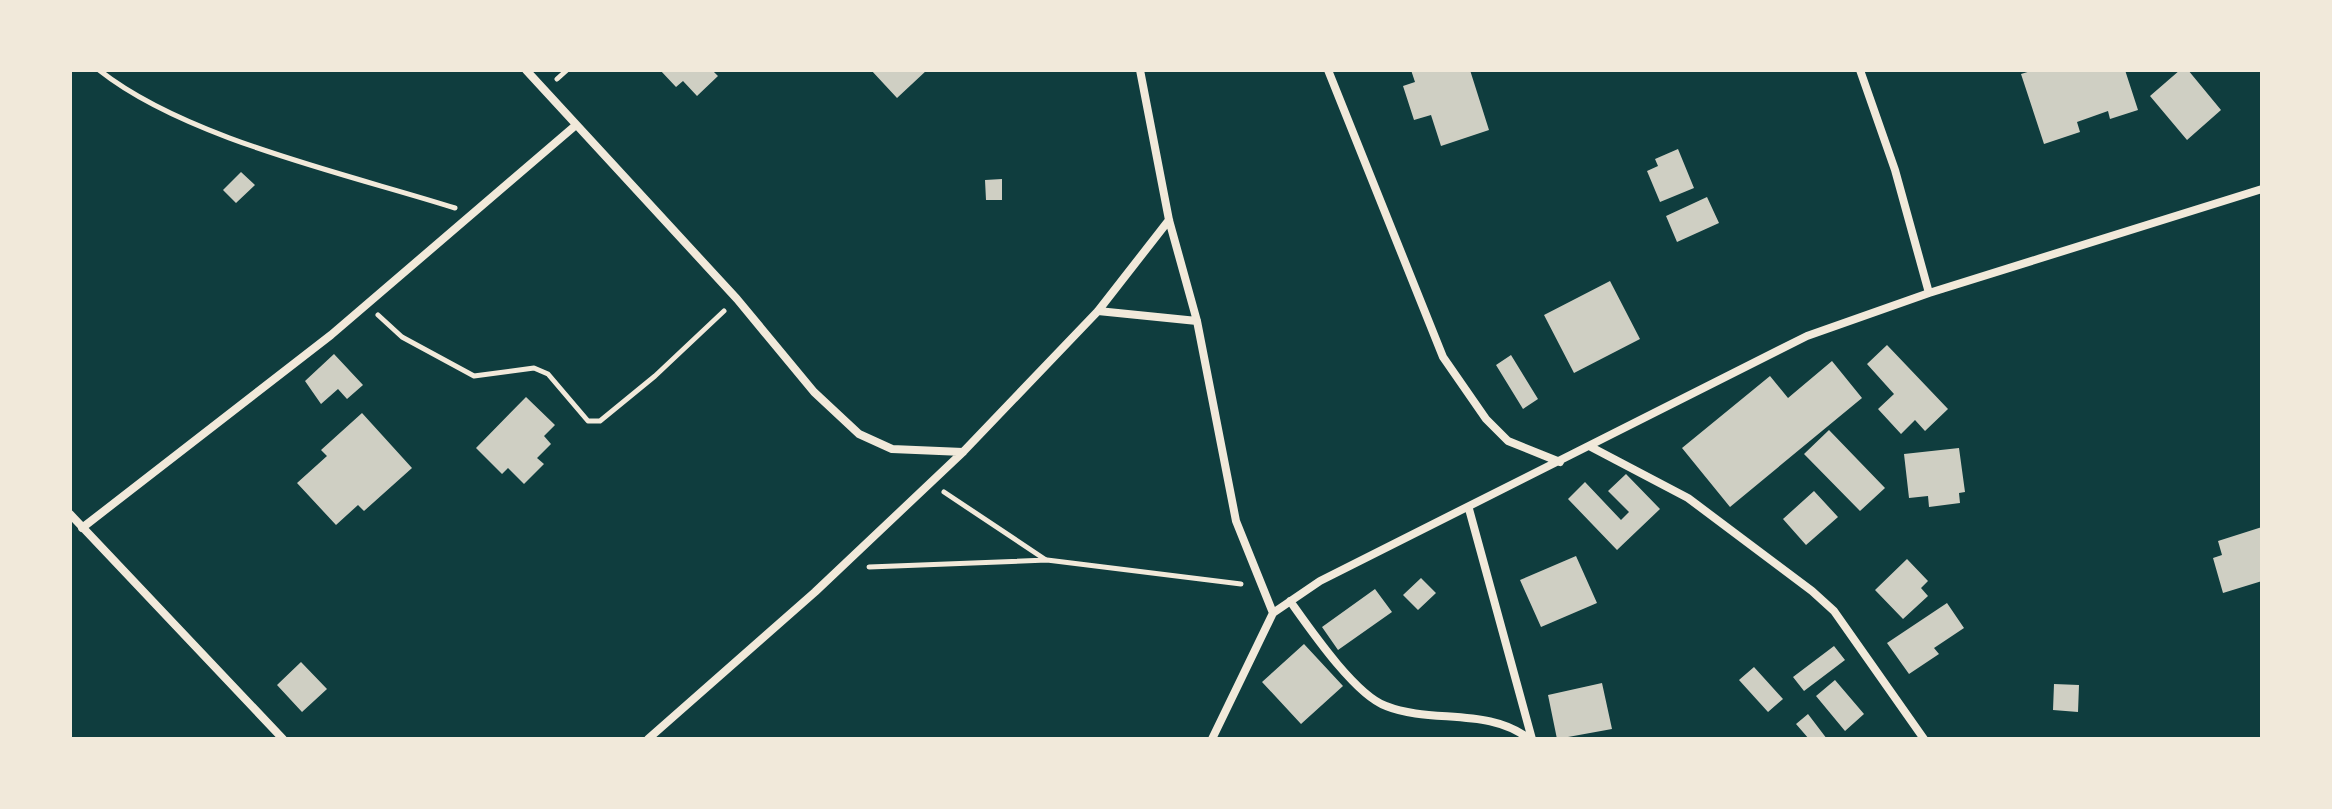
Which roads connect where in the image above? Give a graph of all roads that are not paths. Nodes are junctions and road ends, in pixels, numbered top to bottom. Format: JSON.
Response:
{"nodes":[{"id":1,"x":526,"y":70,"type":"edge"},
{"id":2,"x":1140,"y":70,"type":"edge"},
{"id":3,"x":1328,"y":70,"type":"edge"},
{"id":4,"x":1860,"y":70,"type":"edge"},
{"id":5,"x":576,"y":125,"type":"junction"},
{"id":6,"x":2262,"y":189,"type":"edge"},
{"id":7,"x":1169,"y":220,"type":"junction"},
{"id":8,"x":1929,"y":293,"type":"junction"},
{"id":9,"x":1098,"y":311,"type":"junction"},
{"id":10,"x":1197,"y":321,"type":"junction"},
{"id":11,"x":1591,"y":447,"type":"junction"},
{"id":12,"x":963,"y":452,"type":"junction"},
{"id":13,"x":1560,"y":462,"type":"junction"},
{"id":14,"x":1469,"y":509,"type":"junction"},
{"id":15,"x":70,"y":514,"type":"edge"},
{"id":16,"x":82,"y":528,"type":"junction"},
{"id":17,"x":1290,"y":601,"type":"junction"},
{"id":18,"x":1273,"y":613,"type":"junction"},
{"id":19,"x":283,"y":739,"type":"edge"},
{"id":20,"x":648,"y":739,"type":"edge"},
{"id":21,"x":1212,"y":739,"type":"edge"},
{"id":22,"x":1530,"y":739,"type":"edge"},
{"id":23,"x":1924,"y":739,"type":"edge"}],
"edges":[{"from":1,"to":5,"type":"street"},
{"from":2,"to":7,"type":"street"},
{"from":3,"to":13,"type":"street"},
{"from":4,"to":8,"type":"street"},
{"from":5,"to":12,"type":"street"},
{"from":5,"to":16,"type":"street"},
{"from":6,"to":8,"type":"street"},
{"from":7,"to":9,"type":"street"},
{"from":7,"to":10,"type":"street"},
{"from":8,"to":11,"type":"street"},
{"from":9,"to":10,"type":"street"},
{"from":9,"to":12,"type":"street"},
{"from":10,"to":18,"type":"street"},
{"from":11,"to":13,"type":"street"},
{"from":11,"to":23,"type":"street"},
{"from":12,"to":20,"type":"street"},
{"from":13,"to":14,"type":"street"},
{"from":14,"to":17,"type":"street"},
{"from":14,"to":22,"type":"street"},
{"from":15,"to":16,"type":"street"},
{"from":16,"to":19,"type":"street"},
{"from":17,"to":18,"type":"street"},
{"from":17,"to":22,"type":"street"},
{"from":18,"to":21,"type":"street"}]}
